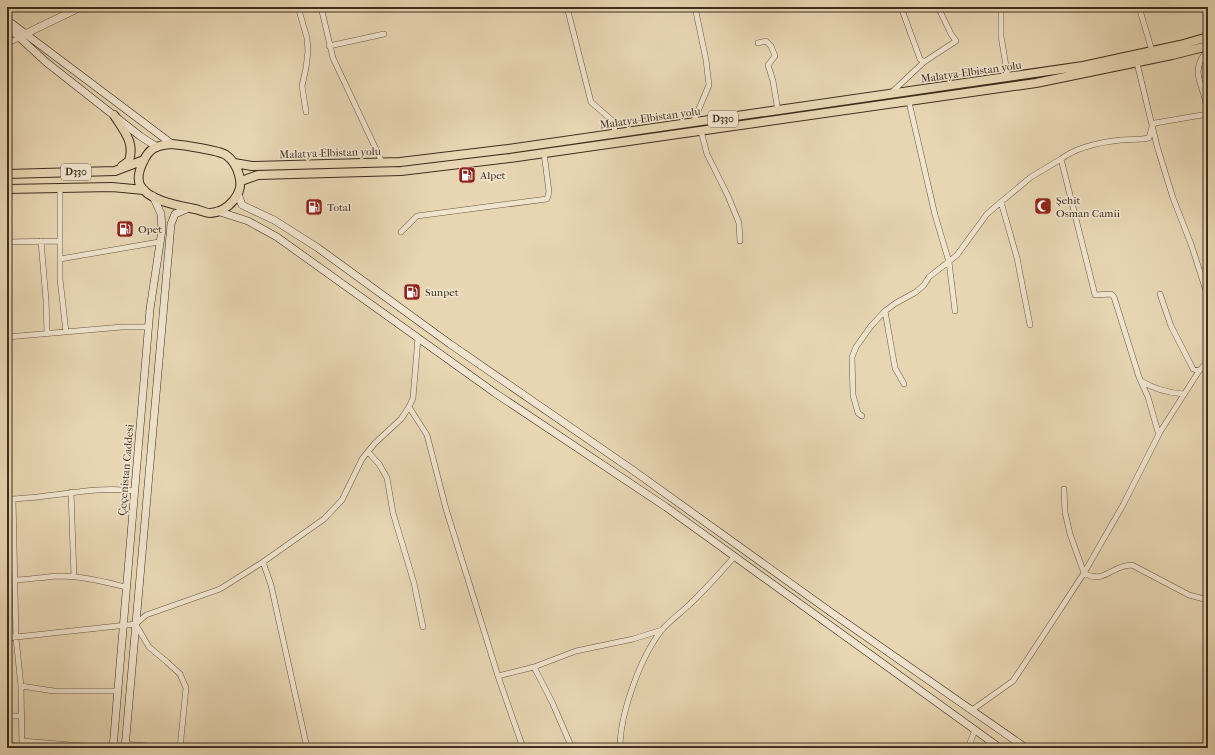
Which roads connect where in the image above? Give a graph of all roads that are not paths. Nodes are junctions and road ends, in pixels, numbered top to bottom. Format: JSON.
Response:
{"nodes":[{"id":1,"x":81,"y":7,"type":"edge"},
{"id":2,"x":298,"y":7,"type":"edge"},
{"id":3,"x":321,"y":7,"type":"edge"},
{"id":4,"x":568,"y":7,"type":"edge"},
{"id":5,"x":695,"y":7,"type":"edge"},
{"id":6,"x":901,"y":7,"type":"edge"},
{"id":7,"x":938,"y":7,"type":"edge"},
{"id":8,"x":1139,"y":7,"type":"edge"},
{"id":9,"x":1001,"y":8,"type":"edge"},
{"id":10,"x":7,"y":20,"type":"edge"},
{"id":11,"x":7,"y":26,"type":"edge"},
{"id":12,"x":384,"y":34,"type":"dead end"},
{"id":13,"x":23,"y":36,"type":"junction"},
{"id":14,"x":1208,"y":37,"type":"edge"},
{"id":15,"x":7,"y":43,"type":"edge"},
{"id":16,"x":758,"y":43,"type":"dead end"},
{"id":17,"x":329,"y":46,"type":"junction"},
{"id":18,"x":1208,"y":46,"type":"edge"},
{"id":19,"x":1208,"y":50,"type":"edge"},
{"id":20,"x":1152,"y":51,"type":"junction"},
{"id":21,"x":924,"y":62,"type":"junction"},
{"id":22,"x":1137,"y":63,"type":"junction"},
{"id":23,"x":1008,"y":78,"type":"junction"},
{"id":24,"x":889,"y":95,"type":"junction"},
{"id":25,"x":909,"y":102,"type":"junction"},
{"id":26,"x":778,"y":111,"type":"junction"},
{"id":27,"x":306,"y":112,"type":"dead end"},
{"id":28,"x":1207,"y":115,"type":"edge"},
{"id":29,"x":114,"y":116,"type":"junction"},
{"id":30,"x":693,"y":123,"type":"junction"},
{"id":31,"x":1152,"y":127,"type":"junction"},
{"id":32,"x":701,"y":131,"type":"junction"},
{"id":33,"x":614,"y":134,"type":"junction"},
{"id":34,"x":172,"y":144,"type":"junction"},
{"id":35,"x":157,"y":147,"type":"junction"},
{"id":36,"x":544,"y":153,"type":"junction"},
{"id":37,"x":144,"y":160,"type":"junction"},
{"id":38,"x":1061,"y":160,"type":"junction"},
{"id":39,"x":382,"y":162,"type":"junction"},
{"id":40,"x":234,"y":163,"type":"junction"},
{"id":41,"x":115,"y":171,"type":"junction"},
{"id":42,"x":7,"y":174,"type":"edge"},
{"id":43,"x":241,"y":181,"type":"junction"},
{"id":44,"x":60,"y":188,"type":"junction"},
{"id":45,"x":7,"y":189,"type":"edge"},
{"id":46,"x":144,"y":190,"type":"junction"},
{"id":47,"x":238,"y":194,"type":"junction"},
{"id":48,"x":152,"y":196,"type":"junction"},
{"id":49,"x":1001,"y":202,"type":"junction"},
{"id":50,"x":189,"y":208,"type":"junction"},
{"id":51,"x":217,"y":211,"type":"junction"},
{"id":52,"x":401,"y":232,"type":"dead end"},
{"id":53,"x":41,"y":241,"type":"junction"},
{"id":54,"x":59,"y":241,"type":"junction"},
{"id":55,"x":740,"y":241,"type":"dead end"},
{"id":56,"x":7,"y":242,"type":"edge"},
{"id":57,"x":159,"y":242,"type":"junction"},
{"id":58,"x":60,"y":259,"type":"junction"},
{"id":59,"x":949,"y":262,"type":"junction"},
{"id":60,"x":1160,"y":294,"type":"dead end"},
{"id":61,"x":1208,"y":297,"type":"edge"},
{"id":62,"x":885,"y":311,"type":"junction"},
{"id":63,"x":955,"y":311,"type":"dead end"},
{"id":64,"x":1030,"y":326,"type":"dead end"},
{"id":65,"x":149,"y":327,"type":"junction"},
{"id":66,"x":66,"y":332,"type":"junction"},
{"id":67,"x":47,"y":334,"type":"junction"},
{"id":68,"x":7,"y":337,"type":"edge"},
{"id":69,"x":418,"y":338,"type":"junction"},
{"id":70,"x":1208,"y":361,"type":"edge"},
{"id":71,"x":1199,"y":371,"type":"junction"},
{"id":72,"x":1141,"y":381,"type":"junction"},
{"id":73,"x":904,"y":384,"type":"dead end"},
{"id":74,"x":1184,"y":394,"type":"junction"},
{"id":75,"x":409,"y":407,"type":"junction"},
{"id":76,"x":862,"y":416,"type":"dead end"},
{"id":77,"x":1160,"y":432,"type":"junction"},
{"id":78,"x":368,"y":452,"type":"junction"},
{"id":79,"x":1064,"y":489,"type":"dead end"},
{"id":80,"x":135,"y":491,"type":"junction"},
{"id":81,"x":71,"y":492,"type":"junction"},
{"id":82,"x":7,"y":499,"type":"edge"},
{"id":83,"x":14,"y":499,"type":"junction"},
{"id":84,"x":734,"y":557,"type":"junction"},
{"id":85,"x":263,"y":562,"type":"junction"},
{"id":86,"x":1084,"y":573,"type":"junction"},
{"id":87,"x":74,"y":577,"type":"junction"},
{"id":88,"x":16,"y":580,"type":"junction"},
{"id":89,"x":126,"y":587,"type":"junction"},
{"id":90,"x":1208,"y":600,"type":"edge"},
{"id":91,"x":136,"y":624,"type":"junction"},
{"id":92,"x":123,"y":626,"type":"junction"},
{"id":93,"x":423,"y":627,"type":"dead end"},
{"id":94,"x":662,"y":630,"type":"junction"},
{"id":95,"x":7,"y":638,"type":"edge"},
{"id":96,"x":16,"y":638,"type":"junction"},
{"id":97,"x":534,"y":667,"type":"junction"},
{"id":98,"x":498,"y":676,"type":"junction"},
{"id":99,"x":21,"y":686,"type":"junction"},
{"id":100,"x":118,"y":691,"type":"junction"},
{"id":101,"x":972,"y":710,"type":"junction"},
{"id":102,"x":7,"y":716,"type":"edge"},
{"id":103,"x":22,"y":716,"type":"junction"},
{"id":104,"x":975,"y":730,"type":"junction"},
{"id":105,"x":22,"y":741,"type":"junction"},
{"id":106,"x":125,"y":746,"type":"edge"},
{"id":107,"x":22,"y":748,"type":"edge"},
{"id":108,"x":108,"y":748,"type":"edge"},
{"id":109,"x":113,"y":748,"type":"edge"},
{"id":110,"x":171,"y":748,"type":"edge"},
{"id":111,"x":180,"y":748,"type":"edge"},
{"id":112,"x":307,"y":748,"type":"edge"},
{"id":113,"x":523,"y":748,"type":"edge"},
{"id":114,"x":572,"y":748,"type":"edge"},
{"id":115,"x":592,"y":748,"type":"edge"},
{"id":116,"x":612,"y":748,"type":"edge"},
{"id":117,"x":620,"y":748,"type":"edge"},
{"id":118,"x":968,"y":748,"type":"edge"},
{"id":119,"x":1000,"y":748,"type":"edge"},
{"id":120,"x":1026,"y":748,"type":"edge"}],
"edges":[{"from":1,"to":13,"type":"main road"},
{"from":2,"to":27,"type":"street"},
{"from":3,"to":17,"type":"street"},
{"from":4,"to":33,"type":"street"},
{"from":5,"to":30,"type":"street"},
{"from":6,"to":21,"type":"street"},
{"from":7,"to":21,"type":"street"},
{"from":8,"to":20,"type":"street"},
{"from":9,"to":23,"type":"street"},
{"from":10,"to":13,"type":"main road"},
{"from":11,"to":13,"type":"main road"},
{"from":12,"to":17,"type":"street"},
{"from":13,"to":15,"type":"street"},
{"from":13,"to":29,"type":"main road"},
{"from":13,"to":34,"type":"main road"},
{"from":14,"to":20,"type":"main road","name":"Malatya-Elbistan yolu","number":"D330"},
{"from":16,"to":26,"type":"street"},
{"from":17,"to":39,"type":"street"},
{"from":18,"to":22,"type":"main road","name":"Malatya-Elbistan yolu","number":"D330"},
{"from":19,"to":28,"type":"street"},
{"from":20,"to":23,"type":"main road","name":"Malatya-Elbistan yolu","number":"D330"},
{"from":21,"to":24,"type":"street"},
{"from":22,"to":25,"type":"main road","name":"Malatya-Elbistan yolu","number":"D330"},
{"from":22,"to":31,"type":"street"},
{"from":23,"to":24,"type":"main road","name":"Malatya-Elbistan yolu","number":"D330"},
{"from":24,"to":26,"type":"main road","name":"Malatya-Elbistan yolu","number":"D330"},
{"from":25,"to":32,"type":"main road","name":"Malatya-Elbistan yolu","number":"D330"},
{"from":25,"to":59,"type":"street"},
{"from":26,"to":30,"type":"main road","name":"Malatya-Elbistan yolu","number":"D330"},
{"from":28,"to":31,"type":"street"},
{"from":29,"to":35,"type":"main road"},
{"from":29,"to":41,"type":"main road"},
{"from":30,"to":33,"type":"main road","name":"Malatya-Elbistan yolu","number":"D330"},
{"from":31,"to":38,"type":"street"},
{"from":31,"to":61,"type":"street"},
{"from":32,"to":36,"type":"main road","name":"Malatya-Elbistan yolu","number":"D330"},
{"from":32,"to":55,"type":"street"},
{"from":33,"to":39,"type":"main road","name":"Malatya-Elbistan yolu","number":"D330"},
{"from":34,"to":35,"type":"main road"},
{"from":34,"to":40,"type":"main road"},
{"from":35,"to":37,"type":"main road"},
{"from":36,"to":43,"type":"main road","name":"Malatya-Elbistan yolu","number":"D330"},
{"from":36,"to":52,"type":"street"},
{"from":37,"to":41,"type":"main road","number":"D330"},
{"from":37,"to":46,"type":"main road"},
{"from":38,"to":49,"type":"street"},
{"from":38,"to":72,"type":"street"},
{"from":39,"to":40,"type":"main road","name":"Malatya-Elbistan yolu","number":"D330"},
{"from":40,"to":43,"type":"main road"},
{"from":41,"to":42,"type":"main road","number":"D330"},
{"from":43,"to":47,"type":"main road"},
{"from":44,"to":45,"type":"main road","number":"D330"},
{"from":44,"to":46,"type":"main road","number":"D330"},
{"from":44,"to":54,"type":"street"},
{"from":46,"to":48,"type":"main road"},
{"from":47,"to":51,"type":"main road"},
{"from":47,"to":101,"type":"main road"},
{"from":48,"to":50,"type":"main road"},
{"from":48,"to":57,"type":"main road","name":"Çeçenistan Caddesi"},
{"from":49,"to":59,"type":"street"},
{"from":49,"to":64,"type":"street"},
{"from":50,"to":51,"type":"main road"},
{"from":50,"to":91,"type":"main road"},
{"from":51,"to":69,"type":"main road"},
{"from":53,"to":54,"type":"street"},
{"from":53,"to":56,"type":"street"},
{"from":53,"to":67,"type":"street"},
{"from":54,"to":58,"type":"street"},
{"from":57,"to":58,"type":"street"},
{"from":57,"to":65,"type":"main road","name":"Çeçenistan Caddesi"},
{"from":58,"to":66,"type":"street"},
{"from":59,"to":62,"type":"street"},
{"from":59,"to":63,"type":"street"},
{"from":60,"to":71,"type":"street"},
{"from":62,"to":73,"type":"street"},
{"from":62,"to":76,"type":"street"},
{"from":65,"to":66,"type":"street"},
{"from":65,"to":80,"type":"main road","name":"Çeçenistan Caddesi"},
{"from":66,"to":67,"type":"street"},
{"from":67,"to":68,"type":"street"},
{"from":69,"to":75,"type":"street"},
{"from":69,"to":84,"type":"main road"},
{"from":70,"to":71,"type":"street"},
{"from":71,"to":74,"type":"street"},
{"from":72,"to":74,"type":"street"},
{"from":72,"to":77,"type":"street"},
{"from":74,"to":77,"type":"street"},
{"from":75,"to":78,"type":"street"},
{"from":75,"to":98,"type":"street"},
{"from":77,"to":86,"type":"street"},
{"from":78,"to":85,"type":"street"},
{"from":78,"to":93,"type":"street"},
{"from":79,"to":86,"type":"street"},
{"from":80,"to":81,"type":"street"},
{"from":80,"to":89,"type":"main road","name":"Çeçenistan Caddesi"},
{"from":81,"to":83,"type":"street"},
{"from":81,"to":87,"type":"street"},
{"from":82,"to":83,"type":"street"},
{"from":83,"to":88,"type":"street"},
{"from":84,"to":94,"type":"street"},
{"from":84,"to":104,"type":"main road"},
{"from":85,"to":91,"type":"street"},
{"from":85,"to":112,"type":"street"},
{"from":86,"to":90,"type":"street"},
{"from":86,"to":101,"type":"street"},
{"from":87,"to":88,"type":"street"},
{"from":87,"to":89,"type":"street"},
{"from":88,"to":96,"type":"street"},
{"from":89,"to":92,"type":"main road","name":"Çeçenistan Caddesi"},
{"from":91,"to":92,"type":"street"},
{"from":91,"to":106,"type":"main road"},
{"from":91,"to":111,"type":"street"},
{"from":92,"to":96,"type":"street"},
{"from":92,"to":100,"type":"main road","name":"Çeçenistan Caddesi"},
{"from":94,"to":97,"type":"street"},
{"from":94,"to":117,"type":"street"},
{"from":95,"to":96,"type":"street"},
{"from":96,"to":99,"type":"street"},
{"from":97,"to":98,"type":"street"},
{"from":97,"to":114,"type":"street"},
{"from":98,"to":113,"type":"street"},
{"from":99,"to":100,"type":"street"},
{"from":99,"to":103,"type":"street"},
{"from":100,"to":109,"type":"main road","name":"Çeçenistan Caddesi"},
{"from":101,"to":120,"type":"main road"},
{"from":102,"to":103,"type":"street"},
{"from":103,"to":105,"type":"street"},
{"from":104,"to":118,"type":"street"},
{"from":104,"to":119,"type":"main road"},
{"from":105,"to":107,"type":"street"},
{"from":105,"to":108,"type":"street"},
{"from":106,"to":110,"type":"street"},
{"from":115,"to":116,"type":"street"}]}
